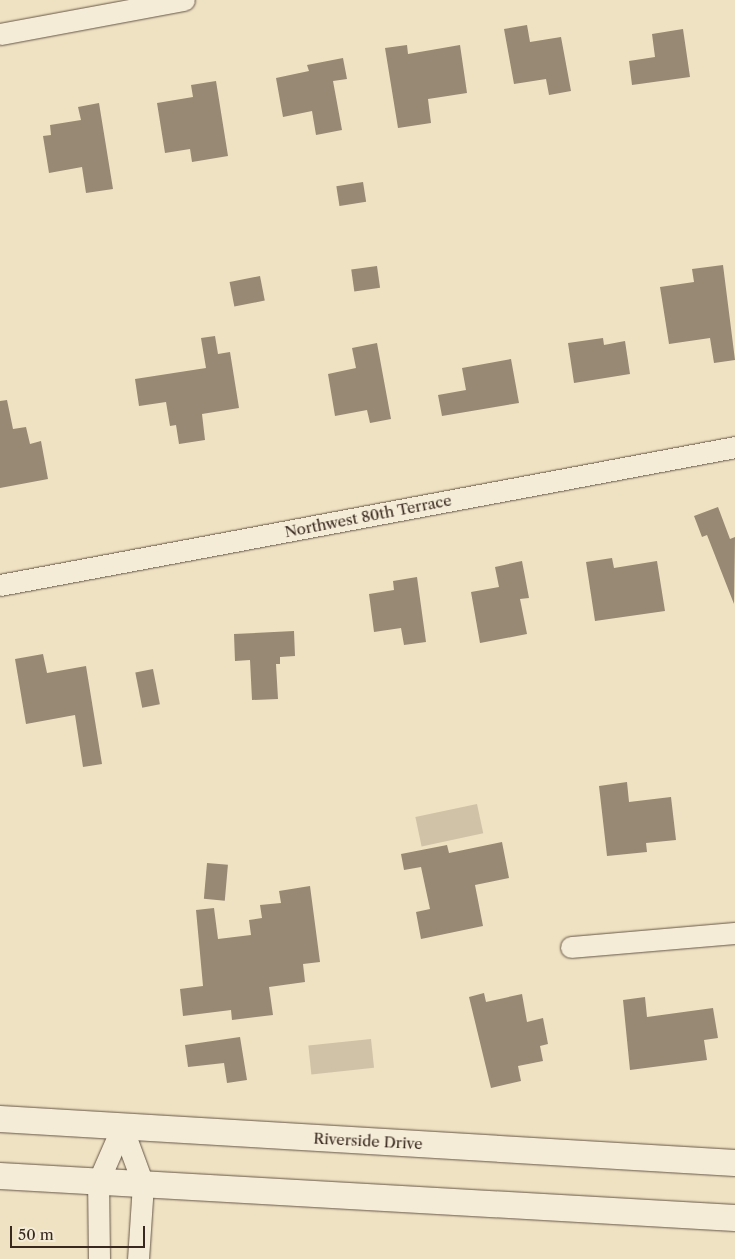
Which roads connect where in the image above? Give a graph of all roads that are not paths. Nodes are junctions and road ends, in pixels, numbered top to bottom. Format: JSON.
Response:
{"nodes":[{"id":1,"x":184,"y":0,"type":"edge"},
{"id":2,"x":0,"y":34,"type":"edge"},
{"id":3,"x":735,"y":447,"type":"edge"},
{"id":4,"x":0,"y":585,"type":"edge"},
{"id":5,"x":735,"y":933,"type":"edge"},
{"id":6,"x":571,"y":947,"type":"dead end"},
{"id":7,"x":0,"y":1119,"type":"edge"},
{"id":8,"x":122,"y":1127,"type":"junction"},
{"id":9,"x":735,"y":1163,"type":"edge"},
{"id":10,"x":0,"y":1176,"type":"edge"},
{"id":11,"x":98,"y":1182,"type":"junction"},
{"id":12,"x":143,"y":1184,"type":"junction"},
{"id":13,"x":735,"y":1218,"type":"edge"},
{"id":14,"x":96,"y":1256,"type":"edge"},
{"id":15,"x":138,"y":1259,"type":"edge"}],
"edges":[{"from":1,"to":2,"type":"street"},
{"from":3,"to":4,"type":"street","name":"Northwest 80th Terrace"},
{"from":5,"to":6,"type":"street"},
{"from":7,"to":8,"type":"street","name":"Riverside Drive"},
{"from":8,"to":9,"type":"street","name":"Riverside Drive"},
{"from":8,"to":11,"type":"street"},
{"from":8,"to":12,"type":"street"},
{"from":10,"to":11,"type":"street"},
{"from":11,"to":12,"type":"street"},
{"from":11,"to":14,"type":"street"},
{"from":12,"to":13,"type":"street"},
{"from":12,"to":15,"type":"street"}]}
